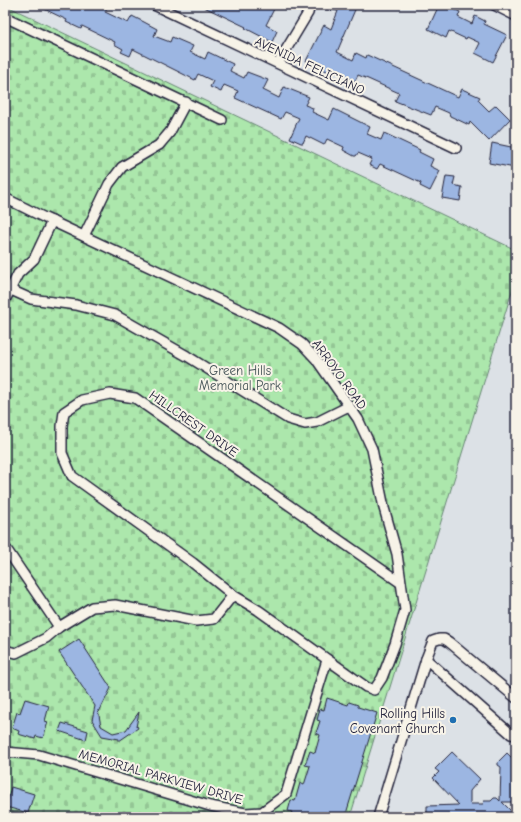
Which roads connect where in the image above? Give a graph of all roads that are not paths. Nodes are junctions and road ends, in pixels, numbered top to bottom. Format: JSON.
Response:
{"nodes":[{"id":1,"x":154,"y":5,"type":"edge"},
{"id":2,"x":310,"y":5,"type":"edge"},
{"id":3,"x":494,"y":5,"type":"edge"},
{"id":4,"x":516,"y":16,"type":"edge"},
{"id":5,"x":5,"y":17,"type":"edge"},
{"id":6,"x":278,"y":63,"type":"junction"},
{"id":7,"x":186,"y":102,"type":"junction"},
{"id":8,"x":222,"y":120,"type":"dead end"},
{"id":9,"x":456,"y":148,"type":"dead end"},
{"id":10,"x":5,"y":198,"type":"edge"},
{"id":11,"x":52,"y":221,"type":"junction"},
{"id":12,"x":84,"y":236,"type":"junction"},
{"id":13,"x":11,"y":290,"type":"junction"},
{"id":14,"x":5,"y":300,"type":"edge"},
{"id":15,"x":349,"y":406,"type":"junction"},
{"id":16,"x":5,"y":546,"type":"edge"},
{"id":17,"x":401,"y":583,"type":"junction"},
{"id":18,"x":234,"y":596,"type":"junction"},
{"id":19,"x":59,"y":627,"type":"junction"},
{"id":20,"x":5,"y":650,"type":"edge"},
{"id":21,"x":426,"y":659,"type":"junction"},
{"id":22,"x":327,"y":660,"type":"junction"},
{"id":23,"x":374,"y":690,"type":"joint"},
{"id":24,"x":516,"y":698,"type":"edge"},
{"id":25,"x":516,"y":735,"type":"edge"},
{"id":26,"x":5,"y":752,"type":"edge"},
{"id":27,"x":378,"y":817,"type":"edge"}],
"edges":[{"from":1,"to":6,"type":"street","name":"AVENIDA FELICIANO"},
{"from":2,"to":6,"type":"street"},
{"from":3,"to":4,"type":"street"},
{"from":5,"to":7,"type":"street"},
{"from":6,"to":9,"type":"street","name":"AVENIDA FELICIANO"},
{"from":7,"to":8,"type":"street"},
{"from":7,"to":12,"type":"street"},
{"from":10,"to":11,"type":"street","name":"ARROYO ROAD"},
{"from":11,"to":12,"type":"street","name":"ARROYO ROAD"},
{"from":11,"to":13,"type":"street"},
{"from":12,"to":15,"type":"street","name":"ARROYO ROAD"},
{"from":13,"to":14,"type":"street"},
{"from":13,"to":15,"type":"street"},
{"from":15,"to":17,"type":"street","name":"ARROYO ROAD"},
{"from":16,"to":19,"type":"street"},
{"from":17,"to":18,"type":"street","name":"HILLCREST DRIVE"},
{"from":17,"to":23,"type":"street","name":"ARROYO ROAD"},
{"from":18,"to":19,"type":"street"},
{"from":18,"to":22,"type":"street","name":"HILLCREST DRIVE"},
{"from":19,"to":20,"type":"street"},
{"from":21,"to":24,"type":"street"},
{"from":21,"to":25,"type":"street"},
{"from":21,"to":27,"type":"street"},
{"from":22,"to":23,"type":"street","name":"HILLCREST DRIVE"},
{"from":22,"to":26,"type":"street","name":"MEMORIAL PARKVIEW DRIVE"}]}
